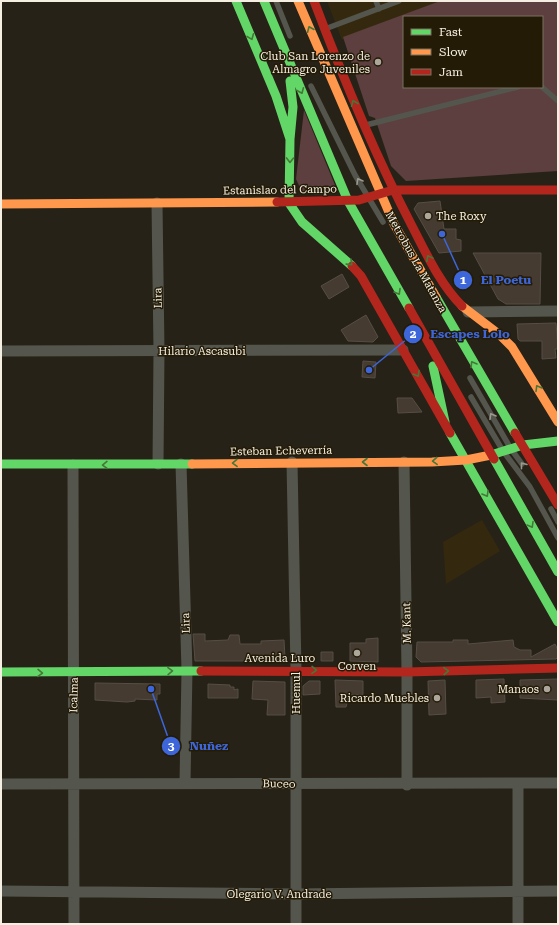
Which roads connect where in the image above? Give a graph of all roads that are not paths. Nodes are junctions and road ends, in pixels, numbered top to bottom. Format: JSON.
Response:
{"nodes":[{"id":1,"x":236,"y":1,"type":"edge"},
{"id":2,"x":264,"y":1,"type":"edge"},
{"id":3,"x":271,"y":1,"type":"edge"},
{"id":4,"x":276,"y":1,"type":"edge"},
{"id":5,"x":298,"y":1,"type":"edge"},
{"id":6,"x":314,"y":1,"type":"edge"},
{"id":7,"x":376,"y":1,"type":"edge"},
{"id":8,"x":399,"y":1,"type":"edge"},
{"id":9,"x":379,"y":9,"type":"junction"},
{"id":10,"x":275,"y":29,"type":"junction"},
{"id":11,"x":325,"y":30,"type":"junction"},
{"id":12,"x":514,"y":88,"type":"edge"},
{"id":13,"x":543,"y":88,"type":"edge"},
{"id":14,"x":558,"y":101,"type":"edge"},
{"id":15,"x":363,"y":126,"type":"junction"},
{"id":16,"x":290,"y":139,"type":"junction"},
{"id":17,"x":344,"y":169,"type":"dead end"},
{"id":18,"x":393,"y":190,"type":"junction"},
{"id":19,"x":558,"y":190,"type":"edge"},
{"id":20,"x":379,"y":194,"type":"junction"},
{"id":21,"x":368,"y":198,"type":"junction"},
{"id":22,"x":359,"y":200,"type":"junction"},
{"id":23,"x":348,"y":201,"type":"junction"},
{"id":24,"x":289,"y":203,"type":"junction"},
{"id":25,"x":1,"y":204,"type":"edge"},
{"id":26,"x":157,"y":204,"type":"junction"},
{"id":27,"x":386,"y":229,"type":"dead end"},
{"id":28,"x":366,"y":233,"type":"junction"},
{"id":29,"x":439,"y":278,"type":"junction"},
{"id":30,"x":558,"y":311,"type":"edge"},
{"id":31,"x":468,"y":312,"type":"junction"},
{"id":32,"x":428,"y":346,"type":"junction"},
{"id":33,"x":463,"y":346,"type":"junction"},
{"id":34,"x":403,"y":350,"type":"junction"},
{"id":35,"x":159,"y":351,"type":"junction"},
{"id":36,"x":1,"y":352,"type":"edge"},
{"id":37,"x":468,"y":375,"type":"dead end"},
{"id":38,"x":466,"y":389,"type":"dead end"},
{"id":39,"x":445,"y":422,"type":"junction"},
{"id":40,"x":558,"y":422,"type":"edge"},
{"id":41,"x":558,"y":441,"type":"edge"},
{"id":42,"x":523,"y":445,"type":"junction"},
{"id":43,"x":507,"y":450,"type":"junction"},
{"id":44,"x":490,"y":455,"type":"junction"},
{"id":45,"x":466,"y":460,"type":"junction"},
{"id":46,"x":292,"y":462,"type":"junction"},
{"id":47,"x":404,"y":462,"type":"junction"},
{"id":48,"x":1,"y":464,"type":"edge"},
{"id":49,"x":158,"y":464,"type":"junction"},
{"id":50,"x":181,"y":464,"type":"junction"},
{"id":51,"x":73,"y":465,"type":"junction"},
{"id":52,"x":526,"y":468,"type":"dead end"},
{"id":53,"x":547,"y":502,"type":"dead end"},
{"id":54,"x":558,"y":505,"type":"edge"},
{"id":55,"x":558,"y":522,"type":"edge"},
{"id":56,"x":558,"y":538,"type":"edge"},
{"id":57,"x":558,"y":572,"type":"edge"},
{"id":58,"x":558,"y":622,"type":"edge"},
{"id":59,"x":558,"y":668,"type":"edge"},
{"id":60,"x":187,"y":670,"type":"junction"},
{"id":61,"x":296,"y":670,"type":"junction"},
{"id":62,"x":1,"y":672,"type":"edge"},
{"id":63,"x":74,"y":672,"type":"junction"},
{"id":64,"x":408,"y":672,"type":"junction"},
{"id":65,"x":185,"y":782,"type":"junction"},
{"id":66,"x":518,"y":783,"type":"junction"},
{"id":67,"x":558,"y":783,"type":"edge"},
{"id":68,"x":1,"y":784,"type":"edge"},
{"id":69,"x":73,"y":784,"type":"junction"},
{"id":70,"x":296,"y":785,"type":"junction"},
{"id":71,"x":407,"y":785,"type":"junction"},
{"id":72,"x":1,"y":891,"type":"edge"},
{"id":73,"x":518,"y":891,"type":"junction"},
{"id":74,"x":558,"y":891,"type":"edge"},
{"id":75,"x":74,"y":893,"type":"junction"},
{"id":76,"x":296,"y":894,"type":"junction"},
{"id":77,"x":74,"y":924,"type":"edge"},
{"id":78,"x":296,"y":924,"type":"edge"},
{"id":79,"x":518,"y":924,"type":"edge"}],
"edges":[{"from":1,"to":16,"type":"main road","one_way":true},
{"from":2,"to":10,"type":"main road"},
{"from":3,"to":4,"type":"lane"},
{"from":20,"to":5,"type":"main road","one_way":true},
{"from":6,"to":11,"type":"main road"},
{"from":7,"to":9,"type":"lane"},
{"from":8,"to":9,"type":"lane"},
{"from":9,"to":11,"type":"lane"},
{"from":10,"to":16,"type":"main road"},
{"from":10,"to":23,"type":"main road","one_way":true},
{"from":15,"to":11,"type":"main road","one_way":true},
{"from":12,"to":15,"type":"lane"},
{"from":13,"to":14,"type":"lane"},
{"from":15,"to":18,"type":"main road"},
{"from":16,"to":24,"type":"main road","one_way":true},
{"from":21,"to":17,"type":"lane","name":"Metrobus La Matanza","one_way":true},
{"from":18,"to":19,"type":"main road","name":"Estanislao del Campo"},
{"from":18,"to":20,"type":"main road","name":"Estanislao del Campo"},
{"from":29,"to":18,"type":"main road","one_way":true},
{"from":20,"to":21,"type":"main road","name":"Estanislao del Campo"},
{"from":20,"to":33,"type":"main road"},
{"from":21,"to":22,"type":"main road","name":"Estanislao del Campo"},
{"from":21,"to":27,"type":"lane","name":"Metrobus La Matanza"},
{"from":22,"to":23,"type":"main road","name":"Estanislao del Campo"},
{"from":22,"to":28,"type":"lane"},
{"from":23,"to":24,"type":"main road","name":"Estanislao del Campo"},
{"from":23,"to":28,"type":"main road"},
{"from":24,"to":26,"type":"main road","name":"Estanislao del Campo"},
{"from":24,"to":34,"type":"main road","one_way":true},
{"from":25,"to":26,"type":"main road","name":"Estanislao del Campo"},
{"from":26,"to":35,"type":"street","name":"Lira"},
{"from":28,"to":32,"type":"main road","one_way":true},
{"from":29,"to":31,"type":"main road"},
{"from":29,"to":33,"type":"main road"},
{"from":30,"to":31,"type":"street"},
{"from":40,"to":31,"type":"main road","one_way":true},
{"from":32,"to":39,"type":"main road"},
{"from":32,"to":44,"type":"main road"},
{"from":42,"to":33,"type":"main road","one_way":true},
{"from":34,"to":35,"type":"street","name":"Hilario Ascasubi"},
{"from":34,"to":39,"type":"main road","one_way":true},
{"from":35,"to":36,"type":"street","name":"Hilario Ascasubi"},
{"from":35,"to":49,"type":"street","name":"Lira"},
{"from":43,"to":37,"type":"lane","one_way":true},
{"from":38,"to":43,"type":"lane"},
{"from":39,"to":45,"type":"main road"},
{"from":41,"to":42,"type":"main road","name":"Esteban Echeverría"},
{"from":42,"to":43,"type":"main road","name":"Esteban Echeverría"},
{"from":42,"to":54,"type":"main road"},
{"from":43,"to":44,"type":"main road","name":"Esteban Echeverría"},
{"from":52,"to":43,"type":"lane","one_way":true},
{"from":43,"to":56,"type":"lane"},
{"from":44,"to":45,"type":"main road","name":"Esteban Echeverría"},
{"from":44,"to":57,"type":"main road","one_way":true},
{"from":45,"to":47,"type":"main road","name":"Esteban Echeverría","one_way":true},
{"from":45,"to":58,"type":"main road","one_way":true},
{"from":47,"to":46,"type":"main road","name":"Esteban Echeverría","one_way":true},
{"from":46,"to":50,"type":"main road","name":"Esteban Echeverría","one_way":true},
{"from":46,"to":61,"type":"street","name":"Huemul"},
{"from":47,"to":64,"type":"street","name":"M. Kant"},
{"from":48,"to":51,"type":"main road","name":"Esteban Echeverría"},
{"from":49,"to":50,"type":"main road","name":"Esteban Echeverría"},
{"from":49,"to":51,"type":"main road","name":"Esteban Echeverría","one_way":true},
{"from":50,"to":60,"type":"street","name":"Lira"},
{"from":51,"to":63,"type":"street","name":"Icalma"},
{"from":53,"to":55,"type":"lane"},
{"from":64,"to":59,"type":"main road","name":"Avenida Luro","one_way":true},
{"from":60,"to":61,"type":"main road","name":"Avenida Luro"},
{"from":63,"to":60,"type":"main road","name":"Avenida Luro","one_way":true},
{"from":60,"to":65,"type":"street","name":"Lira"},
{"from":61,"to":64,"type":"main road","name":"Avenida Luro","one_way":true},
{"from":61,"to":70,"type":"street","name":"Huemul"},
{"from":62,"to":63,"type":"main road","name":"Avenida Luro","one_way":true},
{"from":63,"to":69,"type":"street","name":"Icalma"},
{"from":64,"to":71,"type":"street","name":"M. Kant"},
{"from":65,"to":69,"type":"street","name":"Buceo"},
{"from":65,"to":70,"type":"street","name":"Buceo"},
{"from":66,"to":67,"type":"street","name":"Buceo"},
{"from":66,"to":71,"type":"street","name":"Buceo"},
{"from":66,"to":73,"type":"street"},
{"from":68,"to":69,"type":"street","name":"Buceo"},
{"from":69,"to":75,"type":"street","name":"Icalma"},
{"from":70,"to":71,"type":"street","name":"Buceo"},
{"from":70,"to":76,"type":"street","name":"Huemul"},
{"from":72,"to":75,"type":"street","name":"Olegario V. Andrade"},
{"from":73,"to":74,"type":"street","name":"Olegario V. Andrade"},
{"from":73,"to":76,"type":"street","name":"Olegario V. Andrade"},
{"from":73,"to":79,"type":"street"},
{"from":75,"to":76,"type":"street","name":"Olegario V. Andrade"},
{"from":75,"to":77,"type":"street","name":"Icalma"},
{"from":76,"to":78,"type":"street","name":"Huemul"}]}
